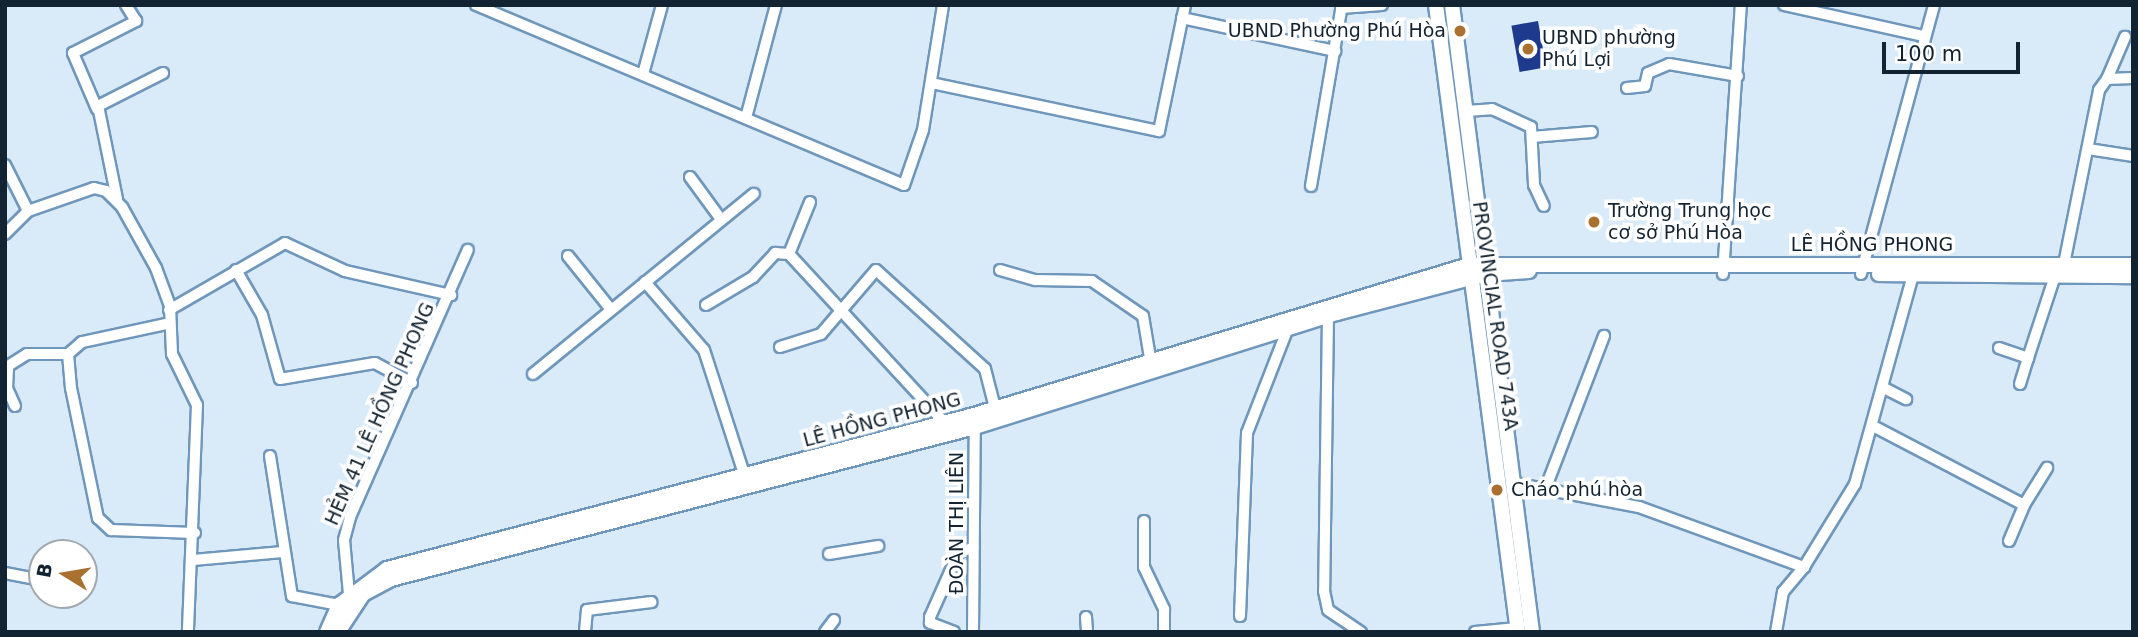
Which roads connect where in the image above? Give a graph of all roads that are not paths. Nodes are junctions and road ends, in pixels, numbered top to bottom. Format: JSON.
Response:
{"nodes":[{"id":1,"x":126,"y":5,"type":"edge"},
{"id":2,"x":476,"y":5,"type":"edge"},
{"id":3,"x":662,"y":5,"type":"edge"},
{"id":4,"x":776,"y":5,"type":"edge"},
{"id":5,"x":943,"y":5,"type":"edge"},
{"id":6,"x":1185,"y":5,"type":"edge"},
{"id":7,"x":1382,"y":5,"type":"edge"},
{"id":8,"x":1436,"y":5,"type":"edge"},
{"id":9,"x":1452,"y":5,"type":"edge"},
{"id":10,"x":1741,"y":5,"type":"edge"},
{"id":11,"x":1784,"y":5,"type":"edge"},
{"id":12,"x":1934,"y":5,"type":"edge"},
{"id":13,"x":1342,"y":7,"type":"edge"},
{"id":14,"x":1182,"y":18,"type":"junction"},
{"id":15,"x":1924,"y":36,"type":"junction"},
{"id":16,"x":2125,"y":37,"type":"dead end"},
{"id":17,"x":1335,"y":51,"type":"junction"},
{"id":18,"x":1458,"y":56,"type":"junction"},
{"id":19,"x":1443,"y":57,"type":"junction"},
{"id":20,"x":163,"y":73,"type":"dead end"},
{"id":21,"x":643,"y":74,"type":"junction"},
{"id":22,"x":1738,"y":76,"type":"junction"},
{"id":23,"x":2133,"y":78,"type":"edge"},
{"id":24,"x":2107,"y":79,"type":"junction"},
{"id":25,"x":931,"y":83,"type":"junction"},
{"id":26,"x":1627,"y":88,"type":"dead end"},
{"id":27,"x":97,"y":109,"type":"junction"},
{"id":28,"x":1466,"y":111,"type":"junction"},
{"id":29,"x":747,"y":114,"type":"junction"},
{"id":30,"x":1592,"y":132,"type":"dead end"},
{"id":31,"x":1532,"y":137,"type":"junction"},
{"id":32,"x":2088,"y":149,"type":"junction"},
{"id":33,"x":2133,"y":156,"type":"edge"},
{"id":34,"x":5,"y":165,"type":"edge"},
{"id":35,"x":690,"y":177,"type":"dead end"},
{"id":36,"x":1311,"y":186,"type":"dead end"},
{"id":37,"x":754,"y":194,"type":"dead end"},
{"id":38,"x":117,"y":198,"type":"junction"},
{"id":39,"x":810,"y":202,"type":"dead end"},
{"id":40,"x":1544,"y":206,"type":"dead end"},
{"id":41,"x":28,"y":211,"type":"junction"},
{"id":42,"x":720,"y":218,"type":"junction"},
{"id":43,"x":5,"y":234,"type":"edge"},
{"id":44,"x":468,"y":250,"type":"dead end"},
{"id":45,"x":789,"y":254,"type":"junction"},
{"id":46,"x":568,"y":256,"type":"dead end"},
{"id":47,"x":2133,"y":265,"type":"edge"},
{"id":48,"x":1486,"y":268,"type":"junction"},
{"id":49,"x":1863,"y":269,"type":"junction"},
{"id":50,"x":236,"y":270,"type":"junction"},
{"id":51,"x":1000,"y":270,"type":"dead end"},
{"id":52,"x":1724,"y":270,"type":"junction"},
{"id":53,"x":2060,"y":270,"type":"junction"},
{"id":54,"x":1469,"y":272,"type":"junction"},
{"id":55,"x":1913,"y":275,"type":"junction"},
{"id":56,"x":2133,"y":276,"type":"edge"},
{"id":57,"x":645,"y":282,"type":"junction"},
{"id":58,"x":451,"y":295,"type":"junction"},
{"id":59,"x":706,"y":305,"type":"dead end"},
{"id":60,"x":609,"y":307,"type":"junction"},
{"id":61,"x":169,"y":310,"type":"junction"},
{"id":62,"x":842,"y":310,"type":"junction"},
{"id":63,"x":1328,"y":316,"type":"junction"},
{"id":64,"x":166,"y":324,"type":"junction"},
{"id":65,"x":1288,"y":328,"type":"junction"},
{"id":66,"x":1604,"y":336,"type":"dead end"},
{"id":67,"x":780,"y":347,"type":"dead end"},
{"id":68,"x":1998,"y":348,"type":"dead end"},
{"id":69,"x":68,"y":354,"type":"junction"},
{"id":70,"x":1150,"y":358,"type":"junction"},
{"id":71,"x":2028,"y":358,"type":"junction"},
{"id":72,"x":533,"y":374,"type":"dead end"},
{"id":73,"x":412,"y":383,"type":"junction"},
{"id":74,"x":2021,"y":384,"type":"dead end"},
{"id":75,"x":1884,"y":388,"type":"junction"},
{"id":76,"x":1906,"y":399,"type":"dead end"},
{"id":77,"x":15,"y":406,"type":"dead end"},
{"id":78,"x":995,"y":408,"type":"junction"},
{"id":79,"x":975,"y":421,"type":"junction"},
{"id":80,"x":946,"y":423,"type":"junction"},
{"id":81,"x":1873,"y":426,"type":"junction"},
{"id":82,"x":270,"y":456,"type":"dead end"},
{"id":83,"x":2048,"y":468,"type":"dead end"},
{"id":84,"x":745,"y":477,"type":"junction"},
{"id":85,"x":1513,"y":483,"type":"junction"},
{"id":86,"x":1546,"y":487,"type":"junction"},
{"id":87,"x":2024,"y":505,"type":"junction"},
{"id":88,"x":1144,"y":521,"type":"dead end"},
{"id":89,"x":195,"y":533,"type":"junction"},
{"id":90,"x":2009,"y":541,"type":"dead end"},
{"id":91,"x":878,"y":546,"type":"dead end"},
{"id":92,"x":973,"y":548,"type":"junction"},
{"id":93,"x":283,"y":552,"type":"junction"},
{"id":94,"x":829,"y":554,"type":"dead end"},
{"id":95,"x":193,"y":560,"type":"junction"},
{"id":96,"x":1804,"y":567,"type":"junction"},
{"id":97,"x":5,"y":573,"type":"edge"},
{"id":98,"x":28,"y":577,"type":"edge"},
{"id":99,"x":344,"y":600,"type":"junction"},
{"id":100,"x":652,"y":602,"type":"dead end"},
{"id":101,"x":1240,"y":616,"type":"dead end"},
{"id":102,"x":1086,"y":617,"type":"dead end"},
{"id":103,"x":834,"y":620,"type":"dead end"},
{"id":104,"x":1517,"y":630,"type":"edge"},
{"id":105,"x":188,"y":632,"type":"edge"},
{"id":106,"x":327,"y":632,"type":"edge"},
{"id":107,"x":338,"y":632,"type":"edge"},
{"id":108,"x":585,"y":632,"type":"edge"},
{"id":109,"x":825,"y":632,"type":"edge"},
{"id":110,"x":954,"y":632,"type":"edge"},
{"id":111,"x":974,"y":632,"type":"edge"},
{"id":112,"x":1087,"y":632,"type":"edge"},
{"id":113,"x":1164,"y":632,"type":"edge"},
{"id":114,"x":1361,"y":632,"type":"edge"},
{"id":115,"x":1475,"y":632,"type":"edge"},
{"id":116,"x":1532,"y":632,"type":"edge"},
{"id":117,"x":1776,"y":632,"type":"edge"}],
"edges":[{"from":1,"to":27,"type":"street"},
{"from":2,"to":21,"type":"street"},
{"from":3,"to":21,"type":"street"},
{"from":4,"to":29,"type":"street"},
{"from":5,"to":25,"type":"street"},
{"from":6,"to":14,"type":"street"},
{"from":7,"to":13,"type":"street"},
{"from":8,"to":19,"type":"street","name":"PROVINCIAL ROAD 743A"},
{"from":9,"to":18,"type":"street","name":"PROVINCIAL ROAD 743A"},
{"from":10,"to":22,"type":"street"},
{"from":11,"to":15,"type":"street"},
{"from":12,"to":15,"type":"street"},
{"from":13,"to":17,"type":"street"},
{"from":14,"to":17,"type":"street"},
{"from":14,"to":25,"type":"street"},
{"from":15,"to":49,"type":"street"},
{"from":16,"to":24,"type":"street"},
{"from":17,"to":36,"type":"street"},
{"from":18,"to":19,"type":"street"},
{"from":18,"to":28,"type":"street","name":"PROVINCIAL ROAD 743A"},
{"from":19,"to":54,"type":"street","name":"PROVINCIAL ROAD 743A"},
{"from":20,"to":27,"type":"street"},
{"from":21,"to":29,"type":"street"},
{"from":22,"to":26,"type":"street"},
{"from":22,"to":52,"type":"street"},
{"from":23,"to":24,"type":"street"},
{"from":24,"to":32,"type":"street"},
{"from":25,"to":29,"type":"street"},
{"from":27,"to":38,"type":"street"},
{"from":28,"to":31,"type":"street"},
{"from":28,"to":48,"type":"street","name":"PROVINCIAL ROAD 743A"},
{"from":30,"to":31,"type":"street"},
{"from":31,"to":40,"type":"street"},
{"from":32,"to":33,"type":"street"},
{"from":32,"to":53,"type":"street"},
{"from":34,"to":41,"type":"street"},
{"from":35,"to":42,"type":"street"},
{"from":37,"to":42,"type":"street"},
{"from":38,"to":41,"type":"street"},
{"from":38,"to":61,"type":"street"},
{"from":39,"to":45,"type":"street"},
{"from":41,"to":43,"type":"street"},
{"from":42,"to":57,"type":"street"},
{"from":44,"to":58,"type":"street","name":"HẺM 41 LÊ HỒNG PHONG"},
{"from":45,"to":59,"type":"street"},
{"from":45,"to":62,"type":"street"},
{"from":46,"to":60,"type":"street"},
{"from":47,"to":53,"type":"street","name":"LÊ HỒNG PHONG"},
{"from":48,"to":52,"type":"street","name":"LÊ HỒNG PHONG"},
{"from":48,"to":54,"type":"street","name":"LÊ HỒNG PHONG"},
{"from":48,"to":85,"type":"street","name":"PROVINCIAL ROAD 743A"},
{"from":49,"to":52,"type":"street","name":"LÊ HỒNG PHONG"},
{"from":49,"to":53,"type":"street","name":"LÊ HỒNG PHONG"},
{"from":49,"to":55,"type":"street","name":"LÊ HỒNG PHONG"},
{"from":50,"to":58,"type":"street"},
{"from":50,"to":61,"type":"street"},
{"from":50,"to":73,"type":"street"},
{"from":51,"to":70,"type":"street"},
{"from":53,"to":55,"type":"street","name":"LÊ HỒNG PHONG"},
{"from":53,"to":56,"type":"street","name":"LÊ HỒNG PHONG"},
{"from":53,"to":71,"type":"street"},
{"from":54,"to":63,"type":"street","name":"LÊ HỒNG PHONG"},
{"from":54,"to":70,"type":"street","name":"LÊ HỒNG PHONG"},
{"from":54,"to":104,"type":"street","name":"PROVINCIAL ROAD 743A"},
{"from":55,"to":75,"type":"street"},
{"from":57,"to":60,"type":"street"},
{"from":57,"to":84,"type":"street"},
{"from":58,"to":73,"type":"street","name":"HẺM 41 LÊ HỒNG PHONG"},
{"from":60,"to":72,"type":"street"},
{"from":61,"to":64,"type":"street"},
{"from":62,"to":67,"type":"street"},
{"from":62,"to":78,"type":"street"},
{"from":62,"to":80,"type":"street"},
{"from":63,"to":65,"type":"street","name":"LÊ HỒNG PHONG"},
{"from":63,"to":114,"type":"street"},
{"from":64,"to":69,"type":"street"},
{"from":64,"to":89,"type":"street"},
{"from":65,"to":79,"type":"street","name":"LÊ HỒNG PHONG"},
{"from":65,"to":101,"type":"street"},
{"from":66,"to":86,"type":"street"},
{"from":68,"to":71,"type":"street"},
{"from":69,"to":77,"type":"street"},
{"from":69,"to":89,"type":"street"},
{"from":70,"to":78,"type":"street","name":"LÊ HỒNG PHONG"},
{"from":71,"to":74,"type":"street"},
{"from":73,"to":99,"type":"street","name":"HẺM 41 LÊ HỒNG PHONG"},
{"from":75,"to":76,"type":"street"},
{"from":75,"to":81,"type":"street"},
{"from":78,"to":79,"type":"street","name":"LÊ HỒNG PHONG"},
{"from":79,"to":80,"type":"street","name":"LÊ HỒNG PHONG"},
{"from":79,"to":92,"type":"street","name":"ĐOÀN THỊ LIÊN"},
{"from":79,"to":107,"type":"street","name":"LÊ HỒNG PHONG"},
{"from":80,"to":84,"type":"street","name":"LÊ HỒNG PHONG"},
{"from":81,"to":87,"type":"street"},
{"from":81,"to":96,"type":"street"},
{"from":82,"to":93,"type":"street"},
{"from":83,"to":87,"type":"street"},
{"from":84,"to":99,"type":"street","name":"LÊ HỒNG PHONG"},
{"from":85,"to":86,"type":"street"},
{"from":85,"to":116,"type":"street","name":"PROVINCIAL ROAD 743A"},
{"from":86,"to":96,"type":"street"},
{"from":87,"to":90,"type":"street"},
{"from":88,"to":113,"type":"street"},
{"from":89,"to":95,"type":"street"},
{"from":91,"to":94,"type":"street"},
{"from":92,"to":110,"type":"street"},
{"from":92,"to":111,"type":"street","name":"ĐOÀN THỊ LIÊN"},
{"from":93,"to":95,"type":"street"},
{"from":93,"to":99,"type":"street"},
{"from":95,"to":105,"type":"street"},
{"from":96,"to":117,"type":"street"},
{"from":97,"to":98,"type":"street"},
{"from":99,"to":106,"type":"street"},
{"from":100,"to":108,"type":"street"},
{"from":102,"to":112,"type":"street"},
{"from":103,"to":109,"type":"street"},
{"from":104,"to":115,"type":"street"}]}
